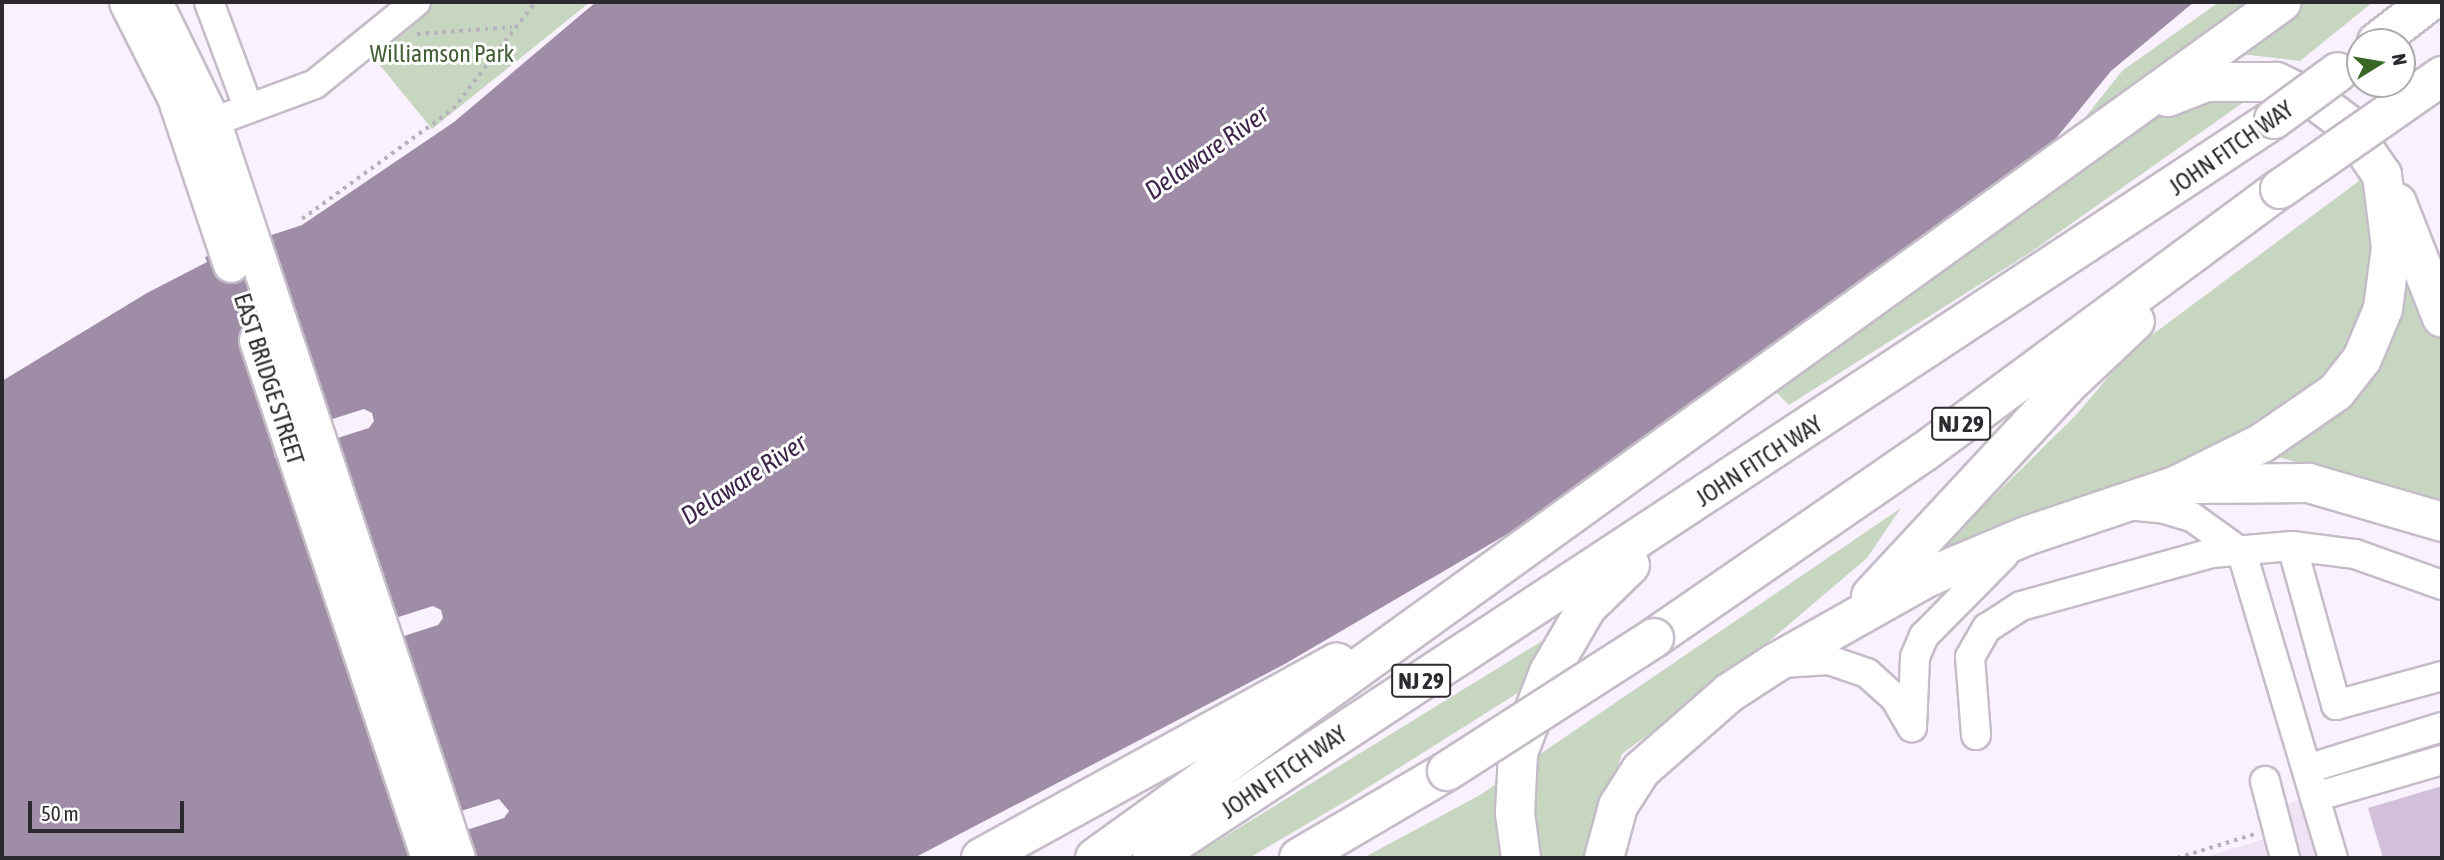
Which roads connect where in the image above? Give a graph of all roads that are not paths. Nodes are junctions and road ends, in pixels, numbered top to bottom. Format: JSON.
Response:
{"nodes":[{"id":1,"x":127,"y":2,"type":"edge"},
{"id":2,"x":155,"y":2,"type":"edge"},
{"id":3,"x":209,"y":2,"type":"edge"},
{"id":4,"x":416,"y":2,"type":"edge"},
{"id":5,"x":2282,"y":2,"type":"edge"},
{"id":6,"x":2429,"y":2,"type":"edge"},
{"id":7,"x":2395,"y":28,"type":"edge"},
{"id":8,"x":2346,"y":66,"type":"edge"},
{"id":9,"x":2442,"y":76,"type":"edge"},
{"id":10,"x":248,"y":107,"type":"junction"},
{"id":11,"x":2442,"y":110,"type":"edge"},
{"id":12,"x":2121,"y":116,"type":"junction"},
{"id":13,"x":200,"y":127,"type":"junction"},
{"id":14,"x":2382,"y":175,"type":"junction"},
{"id":15,"x":2271,"y":196,"type":"junction"},
{"id":16,"x":2442,"y":318,"type":"edge"},
{"id":17,"x":2175,"y":486,"type":"junction"},
{"id":18,"x":1692,"y":504,"type":"junction"},
{"id":19,"x":2118,"y":505,"type":"junction"},
{"id":20,"x":2442,"y":522,"type":"edge"},
{"id":21,"x":2026,"y":536,"type":"junction"},
{"id":22,"x":2291,"y":545,"type":"junction"},
{"id":23,"x":2242,"y":553,"type":"junction"},
{"id":24,"x":2442,"y":585,"type":"edge"},
{"id":25,"x":1438,"y":609,"type":"junction"},
{"id":26,"x":1853,"y":615,"type":"junction"},
{"id":27,"x":1775,"y":663,"type":"junction"},
{"id":28,"x":2442,"y":676,"type":"edge"},
{"id":29,"x":2442,"y":727,"type":"edge"},
{"id":30,"x":1976,"y":735,"type":"dead end"},
{"id":31,"x":408,"y":757,"type":"junction"},
{"id":32,"x":2442,"y":760,"type":"edge"},
{"id":33,"x":2307,"y":769,"type":"junction"},
{"id":34,"x":2265,"y":781,"type":"dead end"},
{"id":35,"x":2315,"y":797,"type":"junction"},
{"id":36,"x":429,"y":858,"type":"edge"},
{"id":37,"x":457,"y":858,"type":"edge"},
{"id":38,"x":981,"y":858,"type":"edge"},
{"id":39,"x":1096,"y":858,"type":"edge"},
{"id":40,"x":1152,"y":858,"type":"edge"},
{"id":41,"x":1299,"y":858,"type":"edge"},
{"id":42,"x":1521,"y":858,"type":"edge"},
{"id":43,"x":1604,"y":858,"type":"edge"},
{"id":44,"x":2285,"y":858,"type":"edge"},
{"id":45,"x":2333,"y":858,"type":"edge"}],
"edges":[{"from":1,"to":13,"type":"main road","name":"EAST BRIDGE STREET"},
{"from":2,"to":13,"type":"main road","name":"EAST BRIDGE STREET"},
{"from":3,"to":10,"type":"street"},
{"from":4,"to":10,"type":"street"},
{"from":5,"to":12,"type":"highway"},
{"from":6,"to":7,"type":"highway"},
{"from":8,"to":18,"type":"highway","name":"JOHN FITCH WAY","number":"NJ 29","bridge":true},
{"from":9,"to":15,"type":"highway","number":"NJ 29","bridge":true},
{"from":10,"to":13,"type":"street"},
{"from":11,"to":15,"type":"highway","bridge":true},
{"from":12,"to":14,"type":"highway"},
{"from":12,"to":25,"type":"highway"},
{"from":13,"to":31,"type":"main road","name":"EAST BRIDGE STREET"},
{"from":14,"to":16,"type":"highway"},
{"from":14,"to":17,"type":"highway"},
{"from":15,"to":26,"type":"highway"},
{"from":15,"to":41,"type":"highway","number":"NJ 29","bridge":true},
{"from":17,"to":19,"type":"highway"},
{"from":17,"to":20,"type":"highway"},
{"from":18,"to":40,"type":"highway","name":"JOHN FITCH WAY","number":"NJ 29"},
{"from":18,"to":42,"type":"highway"},
{"from":19,"to":21,"type":"highway"},
{"from":19,"to":23,"type":"street"},
{"from":21,"to":26,"type":"highway"},
{"from":21,"to":27,"type":"street"},
{"from":22,"to":23,"type":"street"},
{"from":22,"to":24,"type":"street"},
{"from":22,"to":28,"type":"street"},
{"from":23,"to":30,"type":"street"},
{"from":23,"to":33,"type":"street"},
{"from":25,"to":38,"type":"highway"},
{"from":25,"to":39,"type":"highway"},
{"from":26,"to":27,"type":"highway"},
{"from":27,"to":43,"type":"highway"},
{"from":29,"to":33,"type":"street"},
{"from":31,"to":36,"type":"main road"},
{"from":31,"to":37,"type":"main road"},
{"from":32,"to":35,"type":"street"},
{"from":33,"to":35,"type":"street"},
{"from":34,"to":44,"type":"street"},
{"from":35,"to":45,"type":"street"}]}
